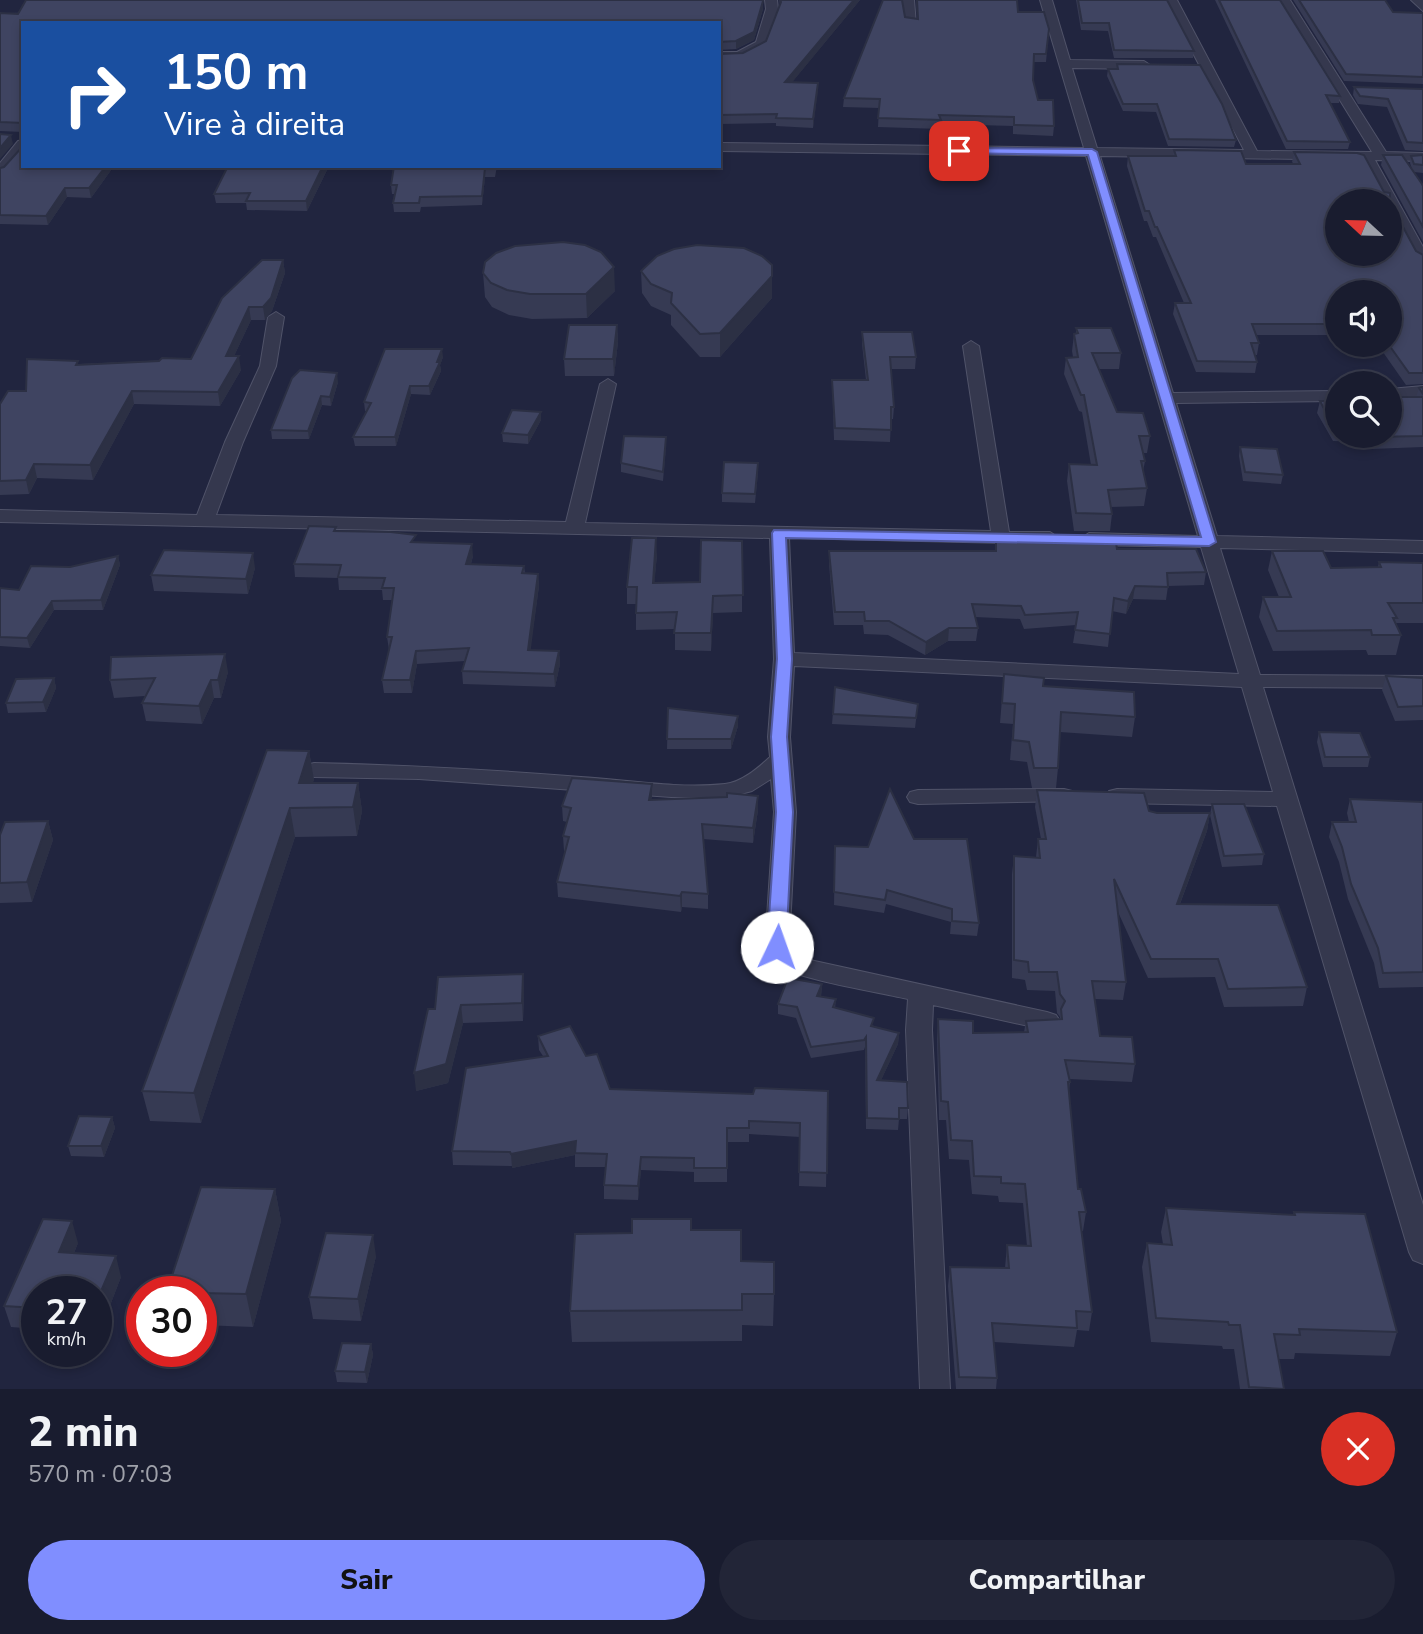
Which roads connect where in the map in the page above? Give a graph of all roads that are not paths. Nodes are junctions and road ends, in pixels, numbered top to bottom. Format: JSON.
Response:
{"nodes":[{"id":1,"x":771,"y":0,"type":"edge"},
{"id":2,"x":908,"y":0,"type":"edge"},
{"id":3,"x":1046,"y":0,"type":"edge"},
{"id":4,"x":1171,"y":0,"type":"edge"},
{"id":5,"x":1284,"y":0,"type":"edge"},
{"id":6,"x":1417,"y":0,"type":"edge"},
{"id":7,"x":1423,"y":8,"type":"edge"},
{"id":8,"x":912,"y":23,"type":"edge"},
{"id":9,"x":721,"y":56,"type":"edge"},
{"id":10,"x":1065,"y":64,"type":"junction"},
{"id":11,"x":1155,"y":65,"type":"edge"},
{"id":12,"x":1339,"y":88,"type":"junction"},
{"id":13,"x":1353,"y":88,"type":"edge"},
{"id":14,"x":19,"y":140,"type":"edge"},
{"id":15,"x":721,"y":147,"type":"edge"},
{"id":16,"x":1092,"y":152,"type":"junction"},
{"id":17,"x":1253,"y":155,"type":"junction"},
{"id":18,"x":1366,"y":156,"type":"junction"},
{"id":19,"x":1382,"y":157,"type":"junction"},
{"id":20,"x":1423,"y":157,"type":"edge"},
{"id":21,"x":0,"y":171,"type":"edge"},
{"id":22,"x":1423,"y":261,"type":"edge"},
{"id":23,"x":276,"y":317,"type":"dead end"},
{"id":24,"x":971,"y":346,"type":"dead end"},
{"id":25,"x":608,"y":384,"type":"dead end"},
{"id":26,"x":1423,"y":391,"type":"edge"},
{"id":27,"x":1402,"y":393,"type":"edge"},
{"id":28,"x":1325,"y":397,"type":"edge"},
{"id":29,"x":1166,"y":398,"type":"junction"},
{"id":30,"x":0,"y":516,"type":"edge"},
{"id":31,"x":204,"y":521,"type":"junction"},
{"id":32,"x":574,"y":529,"type":"junction"},
{"id":33,"x":779,"y":533,"type":"junction"},
{"id":34,"x":1001,"y":537,"type":"junction"},
{"id":35,"x":1209,"y":542,"type":"junction"},
{"id":36,"x":1423,"y":547,"type":"edge"},
{"id":37,"x":784,"y":659,"type":"junction"},
{"id":38,"x":1251,"y":681,"type":"junction"},
{"id":39,"x":1423,"y":682,"type":"edge"},
{"id":40,"x":781,"y":758,"type":"junction"},
{"id":41,"x":314,"y":770,"type":"dead end"},
{"id":42,"x":918,"y":797,"type":"dead end"},
{"id":43,"x":1286,"y":799,"type":"junction"},
{"id":44,"x":920,"y":992,"type":"junction"},
{"id":45,"x":1047,"y":1021,"type":"edge"},
{"id":46,"x":1423,"y":1252,"type":"edge"},
{"id":47,"x":935,"y":1389,"type":"edge"}],
"edges":[{"from":1,"to":9,"type":"street"},
{"from":2,"to":8,"type":"street"},
{"from":3,"to":10,"type":"street"},
{"from":4,"to":17,"type":"street"},
{"from":5,"to":12,"type":"street"},
{"from":6,"to":7,"type":"street"},
{"from":10,"to":11,"type":"street"},
{"from":10,"to":16,"type":"street"},
{"from":12,"to":13,"type":"street"},
{"from":12,"to":19,"type":"street"},
{"from":14,"to":21,"type":"street"},
{"from":15,"to":16,"type":"street"},
{"from":16,"to":17,"type":"street"},
{"from":16,"to":29,"type":"street"},
{"from":17,"to":18,"type":"street"},
{"from":18,"to":19,"type":"street"},
{"from":18,"to":22,"type":"street"},
{"from":19,"to":20,"type":"street"},
{"from":23,"to":31,"type":"street"},
{"from":24,"to":34,"type":"street"},
{"from":25,"to":32,"type":"street"},
{"from":26,"to":27,"type":"street"},
{"from":28,"to":29,"type":"street"},
{"from":29,"to":35,"type":"street"},
{"from":30,"to":31,"type":"street"},
{"from":31,"to":32,"type":"street"},
{"from":32,"to":33,"type":"street"},
{"from":33,"to":34,"type":"street"},
{"from":33,"to":37,"type":"street"},
{"from":34,"to":35,"type":"street"},
{"from":35,"to":36,"type":"street"},
{"from":35,"to":38,"type":"street"},
{"from":37,"to":38,"type":"street"},
{"from":37,"to":40,"type":"street"},
{"from":38,"to":39,"type":"street"},
{"from":38,"to":43,"type":"street"},
{"from":40,"to":41,"type":"street"},
{"from":40,"to":44,"type":"street"},
{"from":42,"to":43,"type":"street"},
{"from":43,"to":46,"type":"street"},
{"from":44,"to":45,"type":"street"},
{"from":44,"to":47,"type":"street"}]}
